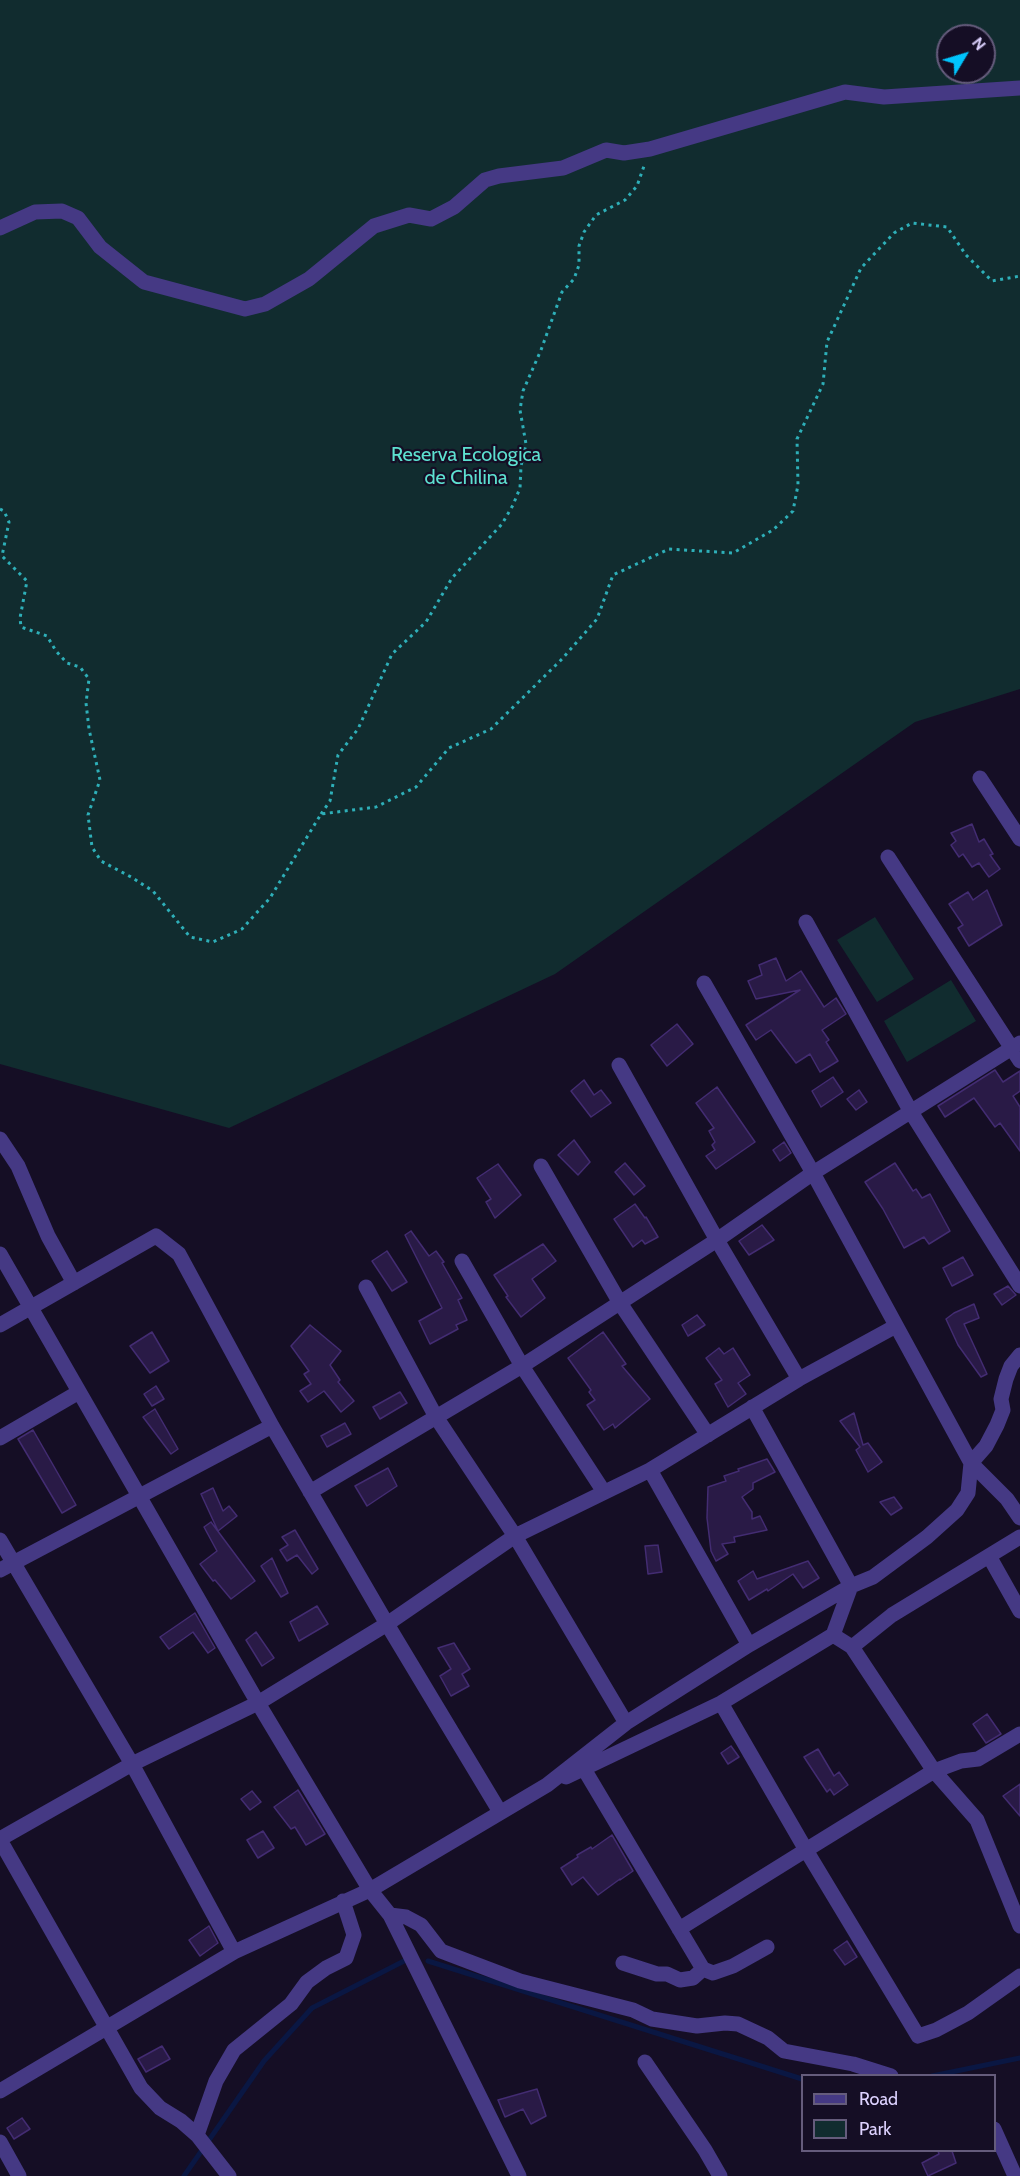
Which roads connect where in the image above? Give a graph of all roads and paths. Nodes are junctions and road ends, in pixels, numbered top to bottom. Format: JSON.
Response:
{"nodes":[{"id":1,"x":1020,"y":88,"type":"edge"},
{"id":2,"x":650,"y":149,"type":"junction"},
{"id":3,"x":0,"y":228,"type":"edge"},
{"id":4,"x":1020,"y":276,"type":"edge"},
{"id":5,"x":0,"y":509,"type":"edge"},
{"id":6,"x":980,"y":778,"type":"dead end"},
{"id":7,"x":321,"y":814,"type":"junction"},
{"id":8,"x":1020,"y":839,"type":"edge"},
{"id":9,"x":888,"y":857,"type":"dead end"},
{"id":10,"x":806,"y":922,"type":"dead end"},
{"id":11,"x":704,"y":984,"type":"dead end"},
{"id":12,"x":1017,"y":1051,"type":"edge"},
{"id":13,"x":619,"y":1065,"type":"dead end"},
{"id":14,"x":911,"y":1112,"type":"junction"},
{"id":15,"x":0,"y":1139,"type":"edge"},
{"id":16,"x":541,"y":1166,"type":"dead end"},
{"id":17,"x":813,"y":1173,"type":"junction"},
{"id":18,"x":717,"y":1240,"type":"junction"},
{"id":19,"x":0,"y":1254,"type":"edge"},
{"id":20,"x":462,"y":1260,"type":"dead end"},
{"id":21,"x":74,"y":1283,"type":"junction"},
{"id":22,"x":1020,"y":1286,"type":"edge"},
{"id":23,"x":366,"y":1287,"type":"dead end"},
{"id":24,"x":620,"y":1303,"type":"junction"},
{"id":25,"x":31,"y":1307,"type":"junction"},
{"id":26,"x":0,"y":1324,"type":"edge"},
{"id":27,"x":896,"y":1326,"type":"junction"},
{"id":28,"x":1020,"y":1355,"type":"edge"},
{"id":29,"x":522,"y":1366,"type":"junction"},
{"id":30,"x":799,"y":1379,"type":"junction"},
{"id":31,"x":80,"y":1392,"type":"junction"},
{"id":32,"x":752,"y":1407,"type":"junction"},
{"id":33,"x":436,"y":1417,"type":"junction"},
{"id":34,"x":272,"y":1426,"type":"junction"},
{"id":35,"x":708,"y":1435,"type":"junction"},
{"id":36,"x":0,"y":1438,"type":"edge"},
{"id":37,"x":971,"y":1463,"type":"junction"},
{"id":38,"x":650,"y":1470,"type":"junction"},
{"id":39,"x":310,"y":1492,"type":"junction"},
{"id":40,"x":604,"y":1492,"type":"junction"},
{"id":41,"x":139,"y":1496,"type":"junction"},
{"id":42,"x":1020,"y":1518,"type":"edge"},
{"id":43,"x":515,"y":1536,"type":"junction"},
{"id":44,"x":1020,"y":1537,"type":"edge"},
{"id":45,"x":0,"y":1540,"type":"edge"},
{"id":46,"x":988,"y":1556,"type":"junction"},
{"id":47,"x":7,"y":1566,"type":"edge"},
{"id":48,"x":851,"y":1586,"type":"junction"},
{"id":49,"x":1020,"y":1611,"type":"edge"},
{"id":50,"x":387,"y":1624,"type":"junction"},
{"id":51,"x":833,"y":1635,"type":"junction"},
{"id":52,"x":749,"y":1645,"type":"junction"},
{"id":53,"x":852,"y":1647,"type":"junction"},
{"id":54,"x":258,"y":1703,"type":"junction"},
{"id":55,"x":721,"y":1703,"type":"junction"},
{"id":56,"x":626,"y":1723,"type":"junction"},
{"id":57,"x":1020,"y":1734,"type":"edge"},
{"id":58,"x":132,"y":1764,"type":"junction"},
{"id":59,"x":584,"y":1769,"type":"junction"},
{"id":60,"x":934,"y":1771,"type":"junction"},
{"id":61,"x":547,"y":1785,"type":"junction"},
{"id":62,"x":500,"y":1812,"type":"junction"},
{"id":63,"x":0,"y":1839,"type":"edge"},
{"id":64,"x":806,"y":1850,"type":"junction"},
{"id":65,"x":370,"y":1890,"type":"junction"},
{"id":66,"x":343,"y":1901,"type":"junction"},
{"id":67,"x":390,"y":1915,"type":"junction"},
{"id":68,"x":1020,"y":1926,"type":"edge"},
{"id":69,"x":679,"y":1929,"type":"junction"},
{"id":70,"x":767,"y":1947,"type":"dead end"},
{"id":71,"x":234,"y":1952,"type":"junction"},
{"id":72,"x":623,"y":1964,"type":"dead end"},
{"id":73,"x":703,"y":1969,"type":"junction"},
{"id":74,"x":1020,"y":1976,"type":"edge"},
{"id":75,"x":106,"y":2029,"type":"junction"},
{"id":76,"x":645,"y":2062,"type":"dead end"},
{"id":77,"x":885,"y":2074,"type":"edge"},
{"id":78,"x":0,"y":2091,"type":"edge"},
{"id":79,"x":996,"y":2133,"type":"edge"},
{"id":80,"x":199,"y":2138,"type":"junction"},
{"id":81,"x":0,"y":2142,"type":"edge"},
{"id":82,"x":19,"y":2176,"type":"edge"},
{"id":83,"x":229,"y":2176,"type":"edge"},
{"id":84,"x":519,"y":2176,"type":"edge"},
{"id":85,"x":720,"y":2176,"type":"edge"},
{"id":86,"x":1015,"y":2176,"type":"edge"}],
"edges":[{"from":1,"to":2,"type":"street"},
{"from":2,"to":3,"type":"street"},
{"from":2,"to":7,"type":"path"},
{"from":4,"to":7,"type":"path"},
{"from":5,"to":7,"type":"path"},
{"from":6,"to":8,"type":"street"},
{"from":9,"to":12,"type":"street"},
{"from":10,"to":14,"type":"street"},
{"from":11,"to":17,"type":"street"},
{"from":12,"to":14,"type":"street"},
{"from":13,"to":18,"type":"street"},
{"from":14,"to":17,"type":"street"},
{"from":14,"to":22,"type":"street"},
{"from":15,"to":21,"type":"street"},
{"from":16,"to":24,"type":"street"},
{"from":17,"to":18,"type":"street"},
{"from":17,"to":27,"type":"street"},
{"from":18,"to":24,"type":"street"},
{"from":18,"to":30,"type":"street"},
{"from":19,"to":25,"type":"street"},
{"from":20,"to":29,"type":"street"},
{"from":21,"to":25,"type":"street"},
{"from":21,"to":34,"type":"street"},
{"from":23,"to":33,"type":"street"},
{"from":24,"to":29,"type":"street"},
{"from":24,"to":35,"type":"street"},
{"from":25,"to":26,"type":"street"},
{"from":25,"to":31,"type":"street"},
{"from":27,"to":30,"type":"street"},
{"from":27,"to":37,"type":"street"},
{"from":28,"to":37,"type":"street"},
{"from":29,"to":33,"type":"street"},
{"from":29,"to":40,"type":"street"},
{"from":30,"to":32,"type":"street"},
{"from":31,"to":36,"type":"street"},
{"from":31,"to":41,"type":"street"},
{"from":32,"to":35,"type":"street"},
{"from":32,"to":48,"type":"street"},
{"from":33,"to":39,"type":"street"},
{"from":33,"to":43,"type":"street"},
{"from":34,"to":39,"type":"street"},
{"from":34,"to":41,"type":"street"},
{"from":35,"to":38,"type":"street"},
{"from":37,"to":42,"type":"street"},
{"from":37,"to":48,"type":"street"},
{"from":38,"to":40,"type":"street"},
{"from":38,"to":52,"type":"street"},
{"from":39,"to":50,"type":"street"},
{"from":40,"to":43,"type":"street"},
{"from":41,"to":47,"type":"street"},
{"from":41,"to":54,"type":"street"},
{"from":43,"to":50,"type":"street"},
{"from":43,"to":56,"type":"street"},
{"from":44,"to":46,"type":"street"},
{"from":45,"to":47,"type":"street"},
{"from":46,"to":49,"type":"street"},
{"from":46,"to":53,"type":"street"},
{"from":47,"to":58,"type":"street"},
{"from":48,"to":51,"type":"street"},
{"from":48,"to":52,"type":"street"},
{"from":50,"to":54,"type":"street"},
{"from":50,"to":62,"type":"street"},
{"from":51,"to":53,"type":"street"},
{"from":51,"to":55,"type":"street"},
{"from":52,"to":56,"type":"street"},
{"from":53,"to":60,"type":"street"},
{"from":54,"to":58,"type":"street"},
{"from":54,"to":65,"type":"street"},
{"from":55,"to":59,"type":"street"},
{"from":55,"to":64,"type":"street"},
{"from":56,"to":61,"type":"street"},
{"from":57,"to":60,"type":"street"},
{"from":58,"to":63,"type":"street"},
{"from":58,"to":71,"type":"street"},
{"from":59,"to":61,"type":"street"},
{"from":59,"to":69,"type":"street"},
{"from":60,"to":64,"type":"street"},
{"from":60,"to":68,"type":"street"},
{"from":61,"to":62,"type":"street"},
{"from":62,"to":65,"type":"street"},
{"from":63,"to":75,"type":"street"},
{"from":64,"to":69,"type":"street"},
{"from":64,"to":74,"type":"street"},
{"from":65,"to":66,"type":"street"},
{"from":65,"to":67,"type":"street"},
{"from":66,"to":71,"type":"street"},
{"from":66,"to":80,"type":"street"},
{"from":67,"to":77,"type":"street"},
{"from":67,"to":84,"type":"street"},
{"from":69,"to":73,"type":"street"},
{"from":70,"to":73,"type":"street"},
{"from":71,"to":75,"type":"street"},
{"from":72,"to":73,"type":"street"},
{"from":75,"to":78,"type":"street"},
{"from":75,"to":80,"type":"street"},
{"from":76,"to":85,"type":"street"},
{"from":79,"to":86,"type":"street"},
{"from":80,"to":83,"type":"street"},
{"from":81,"to":82,"type":"street"}]}
